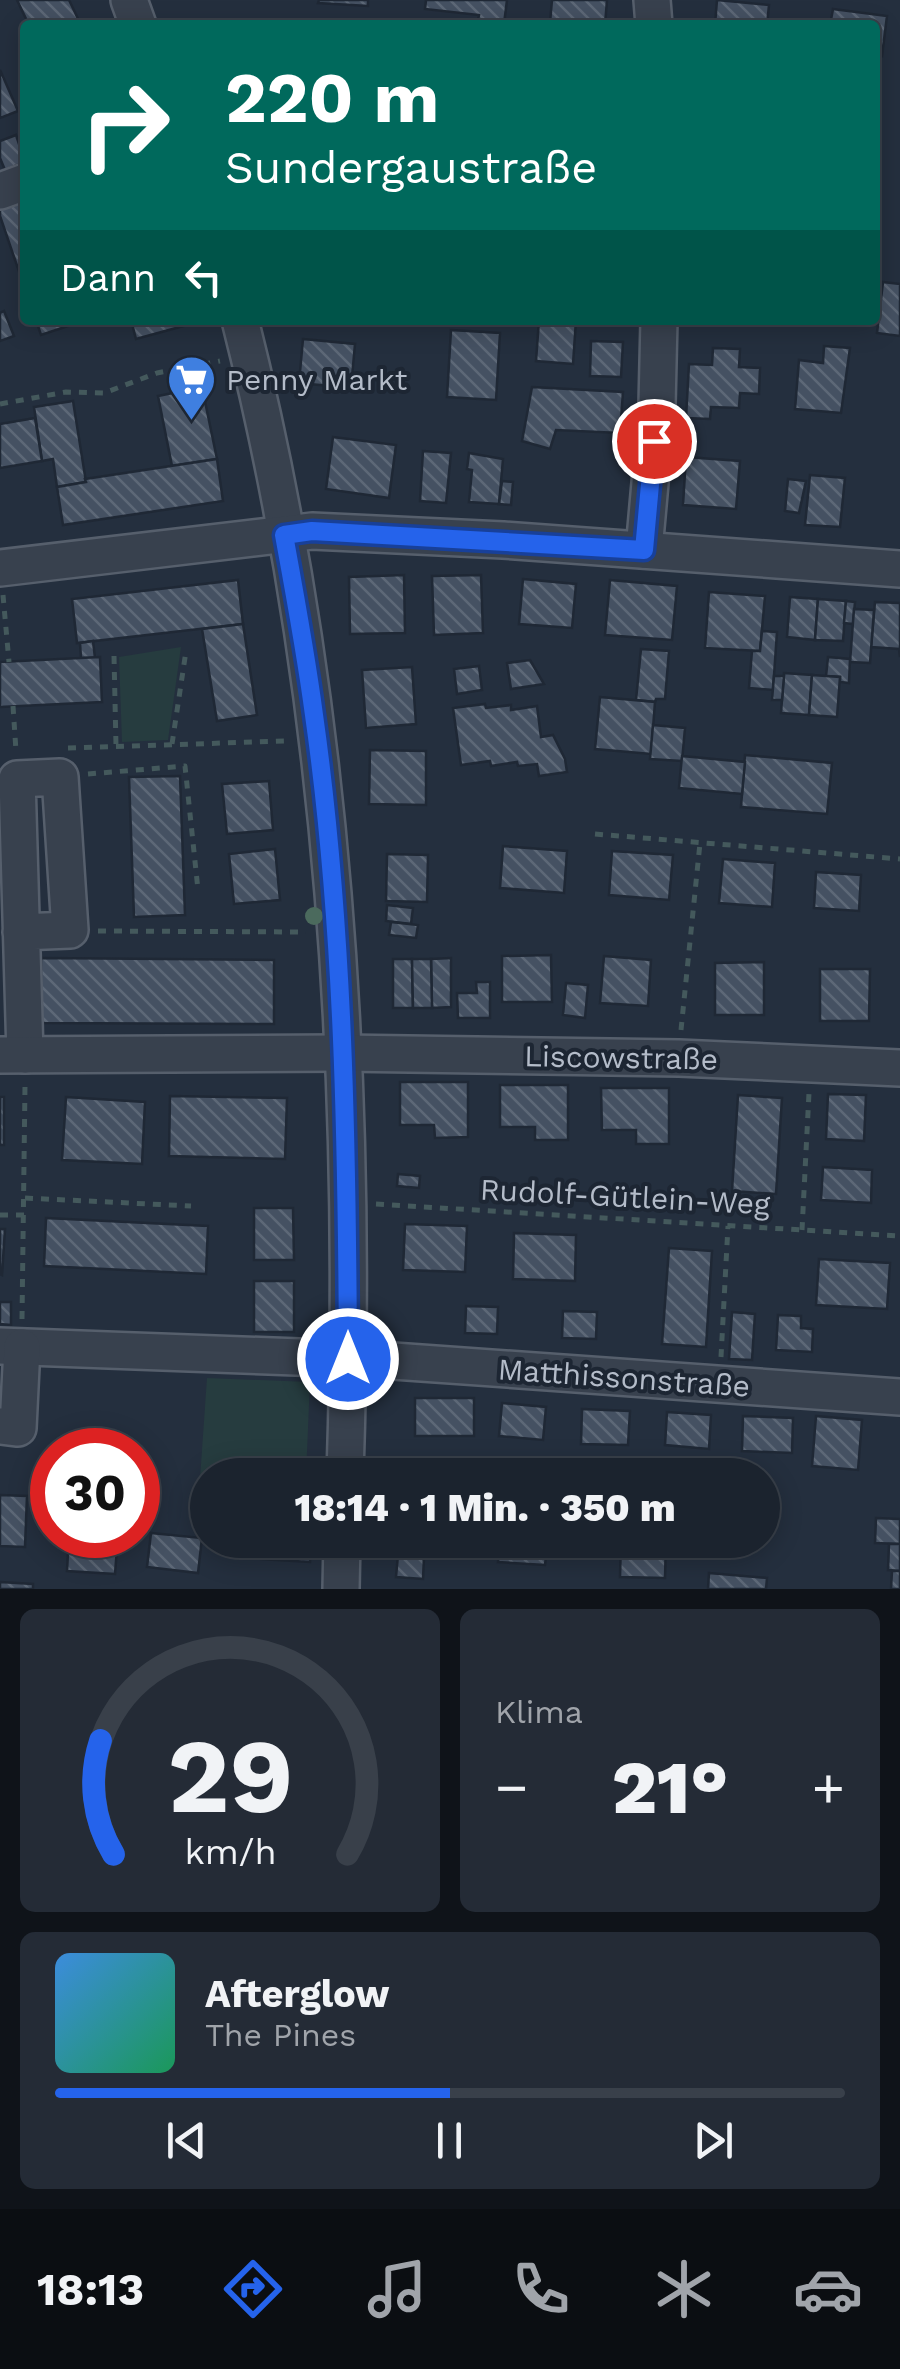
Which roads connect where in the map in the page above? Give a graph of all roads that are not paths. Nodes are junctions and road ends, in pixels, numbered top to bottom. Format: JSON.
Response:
{"nodes":[{"id":1,"x":241,"y":325,"type":"edge"},
{"id":2,"x":659,"y":325,"type":"edge"},
{"id":3,"x":284,"y":535,"type":"junction"},
{"id":4,"x":644,"y":550,"type":"junction"},
{"id":5,"x":900,"y":569,"type":"edge"},
{"id":6,"x":1,"y":578,"type":"edge"},
{"id":7,"x":16,"y":757,"type":"edge"},
{"id":8,"x":21,"y":932,"type":"junction"},
{"id":9,"x":342,"y":1053,"type":"junction"},
{"id":10,"x":13,"y":1055,"type":"edge"},
{"id":11,"x":900,"y":1068,"type":"edge"},
{"id":12,"x":11,"y":1347,"type":"edge"},
{"id":13,"x":348,"y":1359,"type":"junction"},
{"id":14,"x":900,"y":1397,"type":"edge"},
{"id":15,"x":0,"y":1426,"type":"edge"},
{"id":16,"x":345,"y":1458,"type":"edge"},
{"id":17,"x":341,"y":1558,"type":"edge"},
{"id":18,"x":340,"y":1589,"type":"edge"}],
"edges":[{"from":1,"to":3,"type":"street"},
{"from":2,"to":4,"type":"street"},
{"from":3,"to":4,"type":"street"},
{"from":3,"to":6,"type":"street"},
{"from":3,"to":9,"type":"street"},
{"from":4,"to":5,"type":"street"},
{"from":7,"to":8,"type":"street"},
{"from":7,"to":8,"type":"street"},
{"from":8,"to":10,"type":"street"},
{"from":9,"to":10,"type":"street","name":"Liscowstraße"},
{"from":9,"to":11,"type":"street","name":"Liscowstraße"},
{"from":9,"to":13,"type":"street"},
{"from":12,"to":13,"type":"street","name":"Matthissonstraße"},
{"from":12,"to":15,"type":"street"},
{"from":13,"to":14,"type":"street","name":"Matthissonstraße"},
{"from":13,"to":16,"type":"street"},
{"from":17,"to":18,"type":"street"}]}
